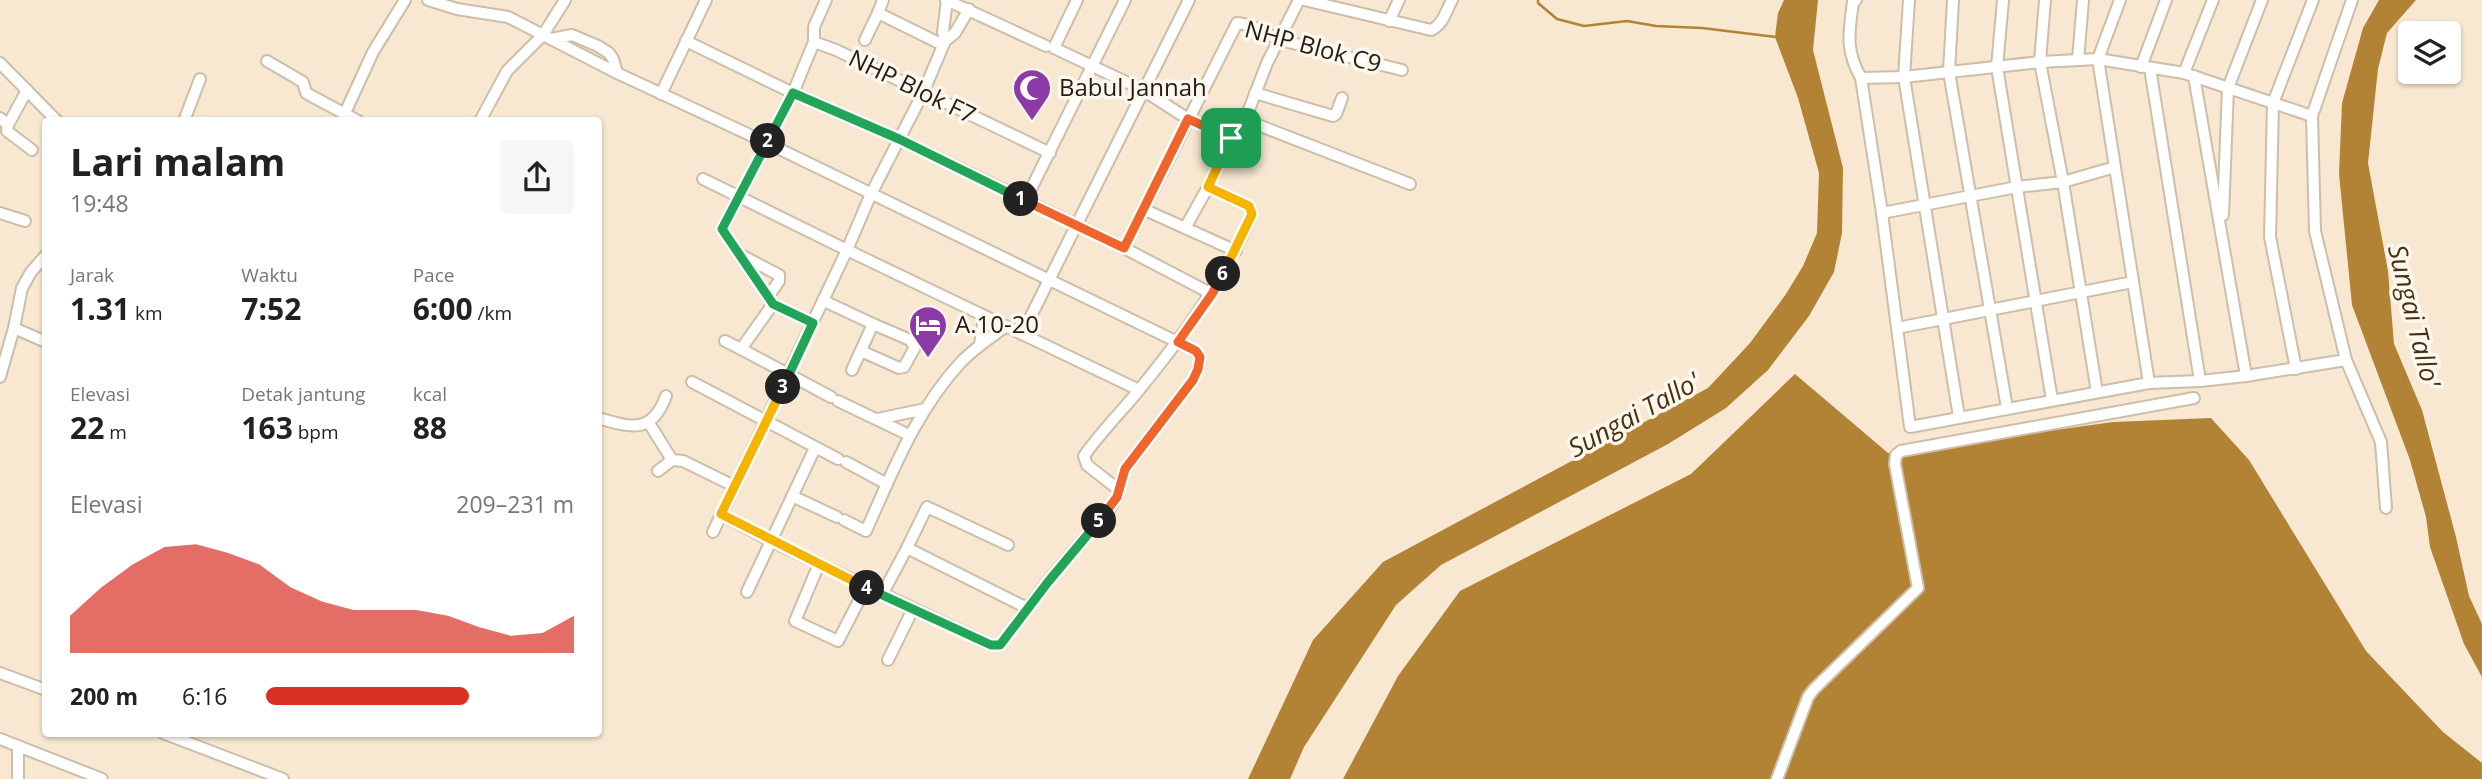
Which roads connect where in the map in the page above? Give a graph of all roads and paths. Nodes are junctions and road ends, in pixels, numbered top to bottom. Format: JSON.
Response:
{"nodes":[{"id":1,"x":405,"y":0,"type":"edge"},
{"id":2,"x":428,"y":0,"type":"edge"},
{"id":3,"x":565,"y":0,"type":"edge"},
{"id":4,"x":706,"y":0,"type":"edge"},
{"id":5,"x":825,"y":0,"type":"edge"},
{"id":6,"x":883,"y":0,"type":"edge"},
{"id":7,"x":947,"y":0,"type":"edge"},
{"id":8,"x":1077,"y":0,"type":"edge"},
{"id":9,"x":1125,"y":0,"type":"edge"},
{"id":10,"x":1189,"y":0,"type":"edge"},
{"id":11,"x":1301,"y":0,"type":"edge"},
{"id":12,"x":1399,"y":0,"type":"edge"},
{"id":13,"x":1451,"y":0,"type":"edge"},
{"id":14,"x":1856,"y":0,"type":"edge"},
{"id":15,"x":1909,"y":0,"type":"edge"},
{"id":16,"x":1953,"y":0,"type":"edge"},
{"id":17,"x":2003,"y":0,"type":"edge"},
{"id":18,"x":2045,"y":0,"type":"edge"},
{"id":19,"x":2083,"y":0,"type":"edge"},
{"id":20,"x":2120,"y":0,"type":"edge"},
{"id":21,"x":2166,"y":0,"type":"edge"},
{"id":22,"x":2213,"y":0,"type":"edge"},
{"id":23,"x":2262,"y":0,"type":"edge"},
{"id":24,"x":2313,"y":0,"type":"edge"},
{"id":25,"x":2352,"y":0,"type":"edge"},
{"id":26,"x":1347,"y":5,"type":"edge"},
{"id":27,"x":969,"y":9,"type":"junction"},
{"id":28,"x":878,"y":13,"type":"junction"},
{"id":29,"x":1389,"y":21,"type":"junction"},
{"id":30,"x":547,"y":37,"type":"junction"},
{"id":31,"x":865,"y":40,"type":"dead end"},
{"id":32,"x":1280,"y":40,"type":"junction"},
{"id":33,"x":686,"y":41,"type":"junction"},
{"id":34,"x":814,"y":42,"type":"junction"},
{"id":35,"x":944,"y":43,"type":"junction"},
{"id":36,"x":1050,"y":47,"type":"junction"},
{"id":37,"x":2098,"y":59,"type":"junction"},
{"id":38,"x":2078,"y":60,"type":"junction"},
{"id":39,"x":267,"y":61,"type":"dead end"},
{"id":40,"x":2040,"y":62,"type":"junction"},
{"id":41,"x":0,"y":63,"type":"edge"},
{"id":42,"x":1997,"y":66,"type":"junction"},
{"id":43,"x":1092,"y":68,"type":"junction"},
{"id":44,"x":2146,"y":68,"type":"junction"},
{"id":45,"x":1402,"y":70,"type":"dead end"},
{"id":46,"x":1949,"y":72,"type":"junction"},
{"id":47,"x":2189,"y":74,"type":"junction"},
{"id":48,"x":1904,"y":77,"type":"junction"},
{"id":49,"x":1861,"y":78,"type":"junction"},
{"id":50,"x":200,"y":79,"type":"dead end"},
{"id":51,"x":2228,"y":88,"type":"junction"},
{"id":52,"x":27,"y":90,"type":"junction"},
{"id":53,"x":1143,"y":90,"type":"junction"},
{"id":54,"x":793,"y":93,"type":"junction"},
{"id":55,"x":923,"y":93,"type":"junction"},
{"id":56,"x":1255,"y":93,"type":"junction"},
{"id":57,"x":662,"y":94,"type":"junction"},
{"id":58,"x":1342,"y":98,"type":"dead end"},
{"id":59,"x":2273,"y":103,"type":"junction"},
{"id":60,"x":345,"y":113,"type":"junction"},
{"id":61,"x":2312,"y":116,"type":"junction"},
{"id":62,"x":53,"y":117,"type":"edge"},
{"id":63,"x":186,"y":117,"type":"edge"},
{"id":64,"x":352,"y":117,"type":"edge"},
{"id":65,"x":482,"y":117,"type":"edge"},
{"id":66,"x":1188,"y":119,"type":"junction"},
{"id":67,"x":1245,"y":120,"type":"junction"},
{"id":68,"x":4,"y":122,"type":"edge"},
{"id":69,"x":1231,"y":138,"type":"junction"},
{"id":70,"x":899,"y":139,"type":"junction"},
{"id":71,"x":767,"y":143,"type":"junction"},
{"id":72,"x":32,"y":150,"type":"dead end"},
{"id":73,"x":1050,"y":153,"type":"junction"},
{"id":74,"x":2115,"y":167,"type":"junction"},
{"id":75,"x":704,"y":179,"type":"dead end"},
{"id":76,"x":2063,"y":182,"type":"junction"},
{"id":77,"x":1410,"y":184,"type":"dead end"},
{"id":78,"x":1208,"y":187,"type":"junction"},
{"id":79,"x":2017,"y":187,"type":"junction"},
{"id":80,"x":871,"y":194,"type":"junction"},
{"id":81,"x":738,"y":196,"type":"junction"},
{"id":82,"x":1970,"y":196,"type":"junction"},
{"id":83,"x":1025,"y":201,"type":"junction"},
{"id":84,"x":1924,"y":205,"type":"junction"},
{"id":85,"x":1143,"y":209,"type":"junction"},
{"id":86,"x":0,"y":213,"type":"edge"},
{"id":87,"x":1882,"y":213,"type":"junction"},
{"id":88,"x":25,"y":221,"type":"dead end"},
{"id":89,"x":1077,"y":226,"type":"junction"},
{"id":90,"x":1185,"y":228,"type":"junction"},
{"id":91,"x":2222,"y":235,"type":"junction"},
{"id":92,"x":1124,"y":248,"type":"junction"},
{"id":93,"x":847,"y":250,"type":"junction"},
{"id":94,"x":1236,"y":250,"type":"junction"},
{"id":95,"x":737,"y":253,"type":"junction"},
{"id":96,"x":42,"y":260,"type":"edge"},
{"id":97,"x":1050,"y":280,"type":"junction"},
{"id":98,"x":2133,"y":282,"type":"junction"},
{"id":99,"x":2080,"y":292,"type":"junction"},
{"id":100,"x":1210,"y":297,"type":"junction"},
{"id":101,"x":771,"y":300,"type":"junction"},
{"id":102,"x":824,"y":301,"type":"junction"},
{"id":103,"x":2036,"y":302,"type":"junction"},
{"id":104,"x":1990,"y":310,"type":"junction"},
{"id":105,"x":984,"y":317,"type":"junction"},
{"id":106,"x":1943,"y":319,"type":"junction"},
{"id":107,"x":813,"y":323,"type":"junction"},
{"id":108,"x":873,"y":324,"type":"junction"},
{"id":109,"x":1005,"y":327,"type":"junction"},
{"id":110,"x":14,"y":328,"type":"junction"},
{"id":111,"x":1897,"y":328,"type":"junction"},
{"id":112,"x":1021,"y":334,"type":"junction"},
{"id":113,"x":42,"y":340,"type":"edge"},
{"id":114,"x":725,"y":341,"type":"dead end"},
{"id":115,"x":1178,"y":342,"type":"junction"},
{"id":116,"x":980,"y":345,"type":"junction"},
{"id":117,"x":741,"y":349,"type":"junction"},
{"id":118,"x":861,"y":351,"type":"junction"},
{"id":119,"x":3,"y":358,"type":"edge"},
{"id":120,"x":2346,"y":360,"type":"junction"},
{"id":121,"x":2296,"y":369,"type":"junction"},
{"id":122,"x":852,"y":370,"type":"dead end"},
{"id":123,"x":788,"y":376,"type":"junction"},
{"id":124,"x":2246,"y":376,"type":"junction"},
{"id":125,"x":0,"y":377,"type":"edge"},
{"id":126,"x":2200,"y":381,"type":"junction"},
{"id":127,"x":692,"y":382,"type":"dead end"},
{"id":128,"x":2152,"y":383,"type":"junction"},
{"id":129,"x":1139,"y":390,"type":"junction"},
{"id":130,"x":2097,"y":392,"type":"junction"},
{"id":131,"x":666,"y":396,"type":"dead end"},
{"id":132,"x":2194,"y":398,"type":"dead end"},
{"id":133,"x":2052,"y":400,"type":"junction"},
{"id":134,"x":2160,"y":404,"type":"junction"},
{"id":135,"x":2007,"y":408,"type":"junction"},
{"id":136,"x":925,"y":409,"type":"junction"},
{"id":137,"x":1959,"y":417,"type":"junction"},
{"id":138,"x":602,"y":419,"type":"edge"},
{"id":139,"x":878,"y":419,"type":"junction"},
{"id":140,"x":766,"y":422,"type":"junction"},
{"id":141,"x":649,"y":423,"type":"junction"},
{"id":142,"x":909,"y":435,"type":"junction"},
{"id":143,"x":815,"y":448,"type":"junction"},
{"id":144,"x":672,"y":460,"type":"junction"},
{"id":145,"x":658,"y":471,"type":"dead end"},
{"id":146,"x":887,"y":484,"type":"junction"},
{"id":147,"x":734,"y":486,"type":"junction"},
{"id":148,"x":1119,"y":490,"type":"junction"},
{"id":149,"x":792,"y":496,"type":"junction"},
{"id":150,"x":2386,"y":508,"type":"dead end"},
{"id":151,"x":721,"y":514,"type":"junction"},
{"id":152,"x":713,"y":532,"type":"dead end"},
{"id":153,"x":771,"y":541,"type":"junction"},
{"id":154,"x":1008,"y":545,"type":"dead end"},
{"id":155,"x":907,"y":548,"type":"junction"},
{"id":156,"x":819,"y":564,"type":"junction"},
{"id":157,"x":866,"y":587,"type":"junction"},
{"id":158,"x":747,"y":592,"type":"dead end"},
{"id":159,"x":882,"y":595,"type":"junction"},
{"id":160,"x":1027,"y":608,"type":"junction"},
{"id":161,"x":913,"y":609,"type":"junction"},
{"id":162,"x":888,"y":660,"type":"dead end"},
{"id":163,"x":0,"y":673,"type":"edge"},
{"id":164,"x":42,"y":689,"type":"edge"},
{"id":165,"x":173,"y":737,"type":"edge"},
{"id":166,"x":0,"y":739,"type":"edge"},
{"id":167,"x":18,"y":746,"type":"junction"},
{"id":168,"x":18,"y":779,"type":"edge"},
{"id":169,"x":102,"y":779,"type":"edge"},
{"id":170,"x":283,"y":779,"type":"edge"},
{"id":171,"x":1777,"y":779,"type":"edge"}],
"edges":[{"from":1,"to":60,"type":"street"},
{"from":2,"to":30,"type":"street"},
{"from":3,"to":30,"type":"street"},
{"from":4,"to":33,"type":"street"},
{"from":5,"to":34,"type":"street"},
{"from":6,"to":28,"type":"street"},
{"from":7,"to":27,"type":"street"},
{"from":7,"to":35,"type":"street"},
{"from":8,"to":36,"type":"street"},
{"from":9,"to":43,"type":"street"},
{"from":10,"to":53,"type":"street"},
{"from":11,"to":26,"type":"street"},
{"from":11,"to":32,"type":"street"},
{"from":12,"to":29,"type":"street"},
{"from":13,"to":29,"type":"street"},
{"from":14,"to":49,"type":"street"},
{"from":15,"to":48,"type":"street"},
{"from":16,"to":46,"type":"street"},
{"from":17,"to":42,"type":"street"},
{"from":18,"to":40,"type":"street"},
{"from":19,"to":38,"type":"street"},
{"from":20,"to":37,"type":"street"},
{"from":21,"to":44,"type":"street"},
{"from":22,"to":47,"type":"street"},
{"from":23,"to":51,"type":"street"},
{"from":24,"to":59,"type":"street"},
{"from":25,"to":61,"type":"street"},
{"from":26,"to":29,"type":"street"},
{"from":27,"to":35,"type":"street"},
{"from":27,"to":36,"type":"street"},
{"from":28,"to":31,"type":"street"},
{"from":28,"to":35,"type":"street"},
{"from":30,"to":57,"type":"street"},
{"from":30,"to":65,"type":"street"},
{"from":32,"to":45,"type":"street","name":"NHP Blok C9"},
{"from":32,"to":56,"type":"street"},
{"from":32,"to":66,"type":"street","name":"NHP Blok C9"},
{"from":33,"to":54,"type":"street"},
{"from":33,"to":57,"type":"street"},
{"from":34,"to":54,"type":"street"},
{"from":34,"to":55,"type":"street","name":"NHP Blok F7"},
{"from":35,"to":55,"type":"street"},
{"from":36,"to":43,"type":"street"},
{"from":37,"to":38,"type":"street"},
{"from":37,"to":44,"type":"street"},
{"from":37,"to":74,"type":"street"},
{"from":38,"to":40,"type":"street"},
{"from":39,"to":60,"type":"street"},
{"from":40,"to":42,"type":"street"},
{"from":40,"to":76,"type":"street"},
{"from":41,"to":52,"type":"street"},
{"from":42,"to":46,"type":"street"},
{"from":42,"to":79,"type":"street"},
{"from":43,"to":53,"type":"street"},
{"from":43,"to":73,"type":"street"},
{"from":44,"to":47,"type":"street"},
{"from":44,"to":126,"type":"street"},
{"from":46,"to":48,"type":"street"},
{"from":46,"to":82,"type":"street"},
{"from":47,"to":51,"type":"street"},
{"from":47,"to":91,"type":"street"},
{"from":48,"to":49,"type":"street"},
{"from":48,"to":84,"type":"street"},
{"from":49,"to":87,"type":"street"},
{"from":50,"to":63,"type":"street"},
{"from":51,"to":59,"type":"street"},
{"from":51,"to":91,"type":"street"},
{"from":52,"to":62,"type":"street"},
{"from":52,"to":68,"type":"street"},
{"from":53,"to":66,"type":"street"},
{"from":53,"to":89,"type":"street"},
{"from":54,"to":70,"type":"street"},
{"from":54,"to":71,"type":"street"},
{"from":55,"to":70,"type":"street"},
{"from":55,"to":73,"type":"street","name":"NHP Blok F7"},
{"from":56,"to":58,"type":"street"},
{"from":56,"to":67,"type":"street"},
{"from":57,"to":71,"type":"street"},
{"from":59,"to":61,"type":"street"},
{"from":59,"to":121,"type":"street"},
{"from":60,"to":64,"type":"street"},
{"from":61,"to":120,"type":"street"},
{"from":66,"to":69,"type":"street"},
{"from":66,"to":85,"type":"street"},
{"from":67,"to":69,"type":"street"},
{"from":67,"to":77,"type":"street"},
{"from":68,"to":72,"type":"street"},
{"from":69,"to":78,"type":"street"},
{"from":70,"to":80,"type":"street"},
{"from":70,"to":83,"type":"street"},
{"from":71,"to":80,"type":"street"},
{"from":71,"to":81,"type":"street"},
{"from":73,"to":83,"type":"street"},
{"from":74,"to":76,"type":"street"},
{"from":74,"to":98,"type":"street"},
{"from":75,"to":81,"type":"street"},
{"from":76,"to":79,"type":"street"},
{"from":76,"to":99,"type":"street"},
{"from":78,"to":90,"type":"street"},
{"from":78,"to":94,"type":"street"},
{"from":79,"to":82,"type":"street"},
{"from":79,"to":103,"type":"street"},
{"from":80,"to":93,"type":"street"},
{"from":80,"to":97,"type":"street"},
{"from":81,"to":93,"type":"street"},
{"from":81,"to":95,"type":"street"},
{"from":82,"to":84,"type":"street"},
{"from":82,"to":104,"type":"street"},
{"from":83,"to":89,"type":"street"},
{"from":84,"to":87,"type":"street"},
{"from":84,"to":106,"type":"street"},
{"from":85,"to":90,"type":"street"},
{"from":85,"to":92,"type":"street"},
{"from":86,"to":88,"type":"street"},
{"from":87,"to":111,"type":"street"},
{"from":89,"to":92,"type":"street"},
{"from":89,"to":97,"type":"street"},
{"from":90,"to":94,"type":"street"},
{"from":91,"to":124,"type":"street"},
{"from":92,"to":100,"type":"street"},
{"from":93,"to":102,"type":"street"},
{"from":93,"to":105,"type":"street"},
{"from":94,"to":100,"type":"street"},
{"from":95,"to":101,"type":"street"},
{"from":95,"to":101,"type":"street"},
{"from":96,"to":110,"type":"street"},
{"from":97,"to":112,"type":"street"},
{"from":97,"to":115,"type":"street"},
{"from":98,"to":99,"type":"street"},
{"from":98,"to":128,"type":"street"},
{"from":99,"to":103,"type":"street"},
{"from":99,"to":130,"type":"street"},
{"from":100,"to":115,"type":"street"},
{"from":101,"to":107,"type":"street"},
{"from":101,"to":117,"type":"street"},
{"from":102,"to":107,"type":"street"},
{"from":102,"to":108,"type":"street"},
{"from":103,"to":104,"type":"street"},
{"from":103,"to":133,"type":"street"},
{"from":104,"to":106,"type":"street"},
{"from":104,"to":135,"type":"street"},
{"from":105,"to":109,"type":"street"},
{"from":105,"to":116,"type":"street"},
{"from":106,"to":111,"type":"street"},
{"from":106,"to":137,"type":"street"},
{"from":107,"to":123,"type":"street"},
{"from":108,"to":118,"type":"street"},
{"from":108,"to":118,"type":"street"},
{"from":109,"to":112,"type":"street"},
{"from":109,"to":116,"type":"street"},
{"from":110,"to":113,"type":"street"},
{"from":110,"to":119,"type":"street"},
{"from":111,"to":137,"type":"street"},
{"from":112,"to":129,"type":"street"},
{"from":114,"to":117,"type":"street"},
{"from":115,"to":129,"type":"street"},
{"from":115,"to":148,"type":"street"},
{"from":116,"to":136,"type":"street"},
{"from":117,"to":123,"type":"street"},
{"from":118,"to":122,"type":"street"},
{"from":119,"to":125,"type":"street"},
{"from":120,"to":121,"type":"street"},
{"from":120,"to":150,"type":"street"},
{"from":121,"to":124,"type":"street"},
{"from":123,"to":139,"type":"street"},
{"from":123,"to":140,"type":"street"},
{"from":124,"to":126,"type":"street"},
{"from":126,"to":128,"type":"street"},
{"from":127,"to":140,"type":"street"},
{"from":128,"to":130,"type":"street"},
{"from":128,"to":134,"type":"street"},
{"from":129,"to":148,"type":"street"},
{"from":130,"to":133,"type":"street"},
{"from":131,"to":141,"type":"street"},
{"from":132,"to":134,"type":"street"},
{"from":133,"to":135,"type":"street"},
{"from":134,"to":171,"type":"street"},
{"from":135,"to":137,"type":"street"},
{"from":136,"to":139,"type":"street"},
{"from":136,"to":142,"type":"street"},
{"from":138,"to":141,"type":"street"},
{"from":139,"to":142,"type":"street"},
{"from":140,"to":143,"type":"street"},
{"from":140,"to":147,"type":"street"},
{"from":141,"to":144,"type":"street"},
{"from":142,"to":146,"type":"street"},
{"from":143,"to":146,"type":"street"},
{"from":143,"to":149,"type":"street"},
{"from":144,"to":145,"type":"street"},
{"from":144,"to":147,"type":"street"},
{"from":146,"to":149,"type":"street"},
{"from":147,"to":151,"type":"street"},
{"from":148,"to":160,"type":"street"},
{"from":149,"to":153,"type":"street"},
{"from":151,"to":152,"type":"street"},
{"from":151,"to":153,"type":"street"},
{"from":153,"to":156,"type":"street"},
{"from":153,"to":158,"type":"street"},
{"from":154,"to":155,"type":"street"},
{"from":155,"to":159,"type":"street"},
{"from":155,"to":160,"type":"street"},
{"from":156,"to":157,"type":"street"},
{"from":156,"to":157,"type":"street"},
{"from":157,"to":159,"type":"street"},
{"from":159,"to":161,"type":"street"},
{"from":160,"to":161,"type":"street"},
{"from":161,"to":162,"type":"street"},
{"from":163,"to":164,"type":"street"},
{"from":165,"to":170,"type":"street"},
{"from":166,"to":167,"type":"street"},
{"from":167,"to":168,"type":"street"},
{"from":167,"to":169,"type":"street"}]}
